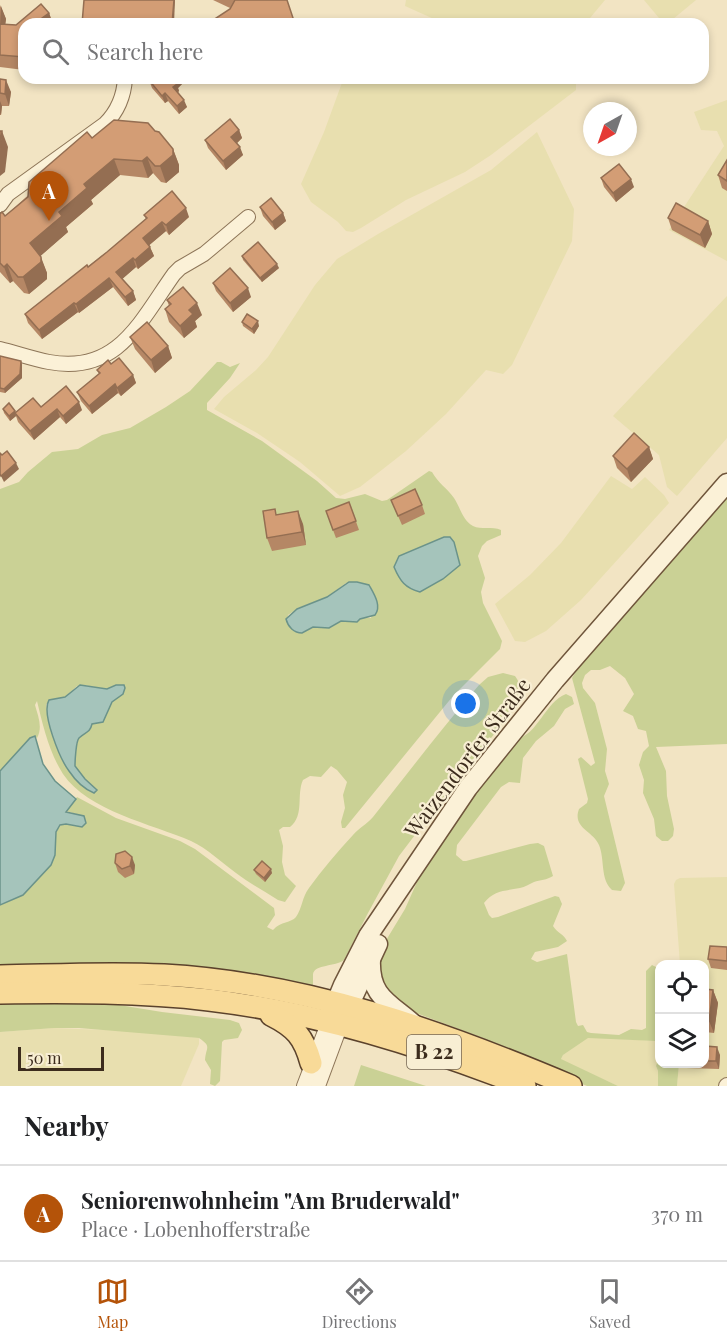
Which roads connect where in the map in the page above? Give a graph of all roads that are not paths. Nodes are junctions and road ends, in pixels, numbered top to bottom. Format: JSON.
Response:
{"nodes":[{"id":1,"x":124,"y":84,"type":"edge"},
{"id":2,"x":0,"y":205,"type":"edge"},
{"id":3,"x":248,"y":216,"type":"dead end"},
{"id":4,"x":0,"y":349,"type":"edge"},
{"id":5,"x":727,"y":483,"type":"edge"},
{"id":6,"x":418,"y":864,"type":"junction"},
{"id":7,"x":371,"y":957,"type":"junction"},
{"id":8,"x":0,"y":976,"type":"edge"},
{"id":9,"x":164,"y":986,"type":"junction"},
{"id":10,"x":0,"y":993,"type":"edge"},
{"id":11,"x":257,"y":1007,"type":"junction"},
{"id":12,"x":339,"y":1013,"type":"junction"},
{"id":13,"x":416,"y":1026,"type":"junction"},
{"id":14,"x":311,"y":1063,"type":"junction"},
{"id":15,"x":304,"y":1086,"type":"edge"},
{"id":16,"x":318,"y":1086,"type":"edge"},
{"id":17,"x":525,"y":1086,"type":"edge"},
{"id":18,"x":571,"y":1086,"type":"edge"}],
"edges":[{"from":1,"to":2,"type":"street"},
{"from":3,"to":4,"type":"street"},
{"from":5,"to":6,"type":"main road","name":"Waizendorfer Straße"},
{"from":6,"to":7,"type":"main road","name":"Waizendorfer Straße"},
{"from":6,"to":12,"type":"main road","name":"Waizendorfer Straße"},
{"from":7,"to":12,"type":"main road","name":"Waizendorfer Straße"},
{"from":7,"to":13,"type":"main road"},
{"from":8,"to":9,"type":"main road","number":"B 22"},
{"from":9,"to":10,"type":"main road","number":"B 22"},
{"from":9,"to":11,"type":"main road","number":"B 22"},
{"from":9,"to":12,"type":"main road","number":"B 22"},
{"from":11,"to":12,"type":"main road","number":"B 22"},
{"from":11,"to":14,"type":"main road"},
{"from":12,"to":13,"type":"main road","number":"B 22"},
{"from":12,"to":14,"type":"street"},
{"from":12,"to":16,"type":"street"},
{"from":12,"to":17,"type":"main road","number":"B 22"},
{"from":13,"to":18,"type":"main road","number":"B 22"},
{"from":14,"to":15,"type":"street"}]}
